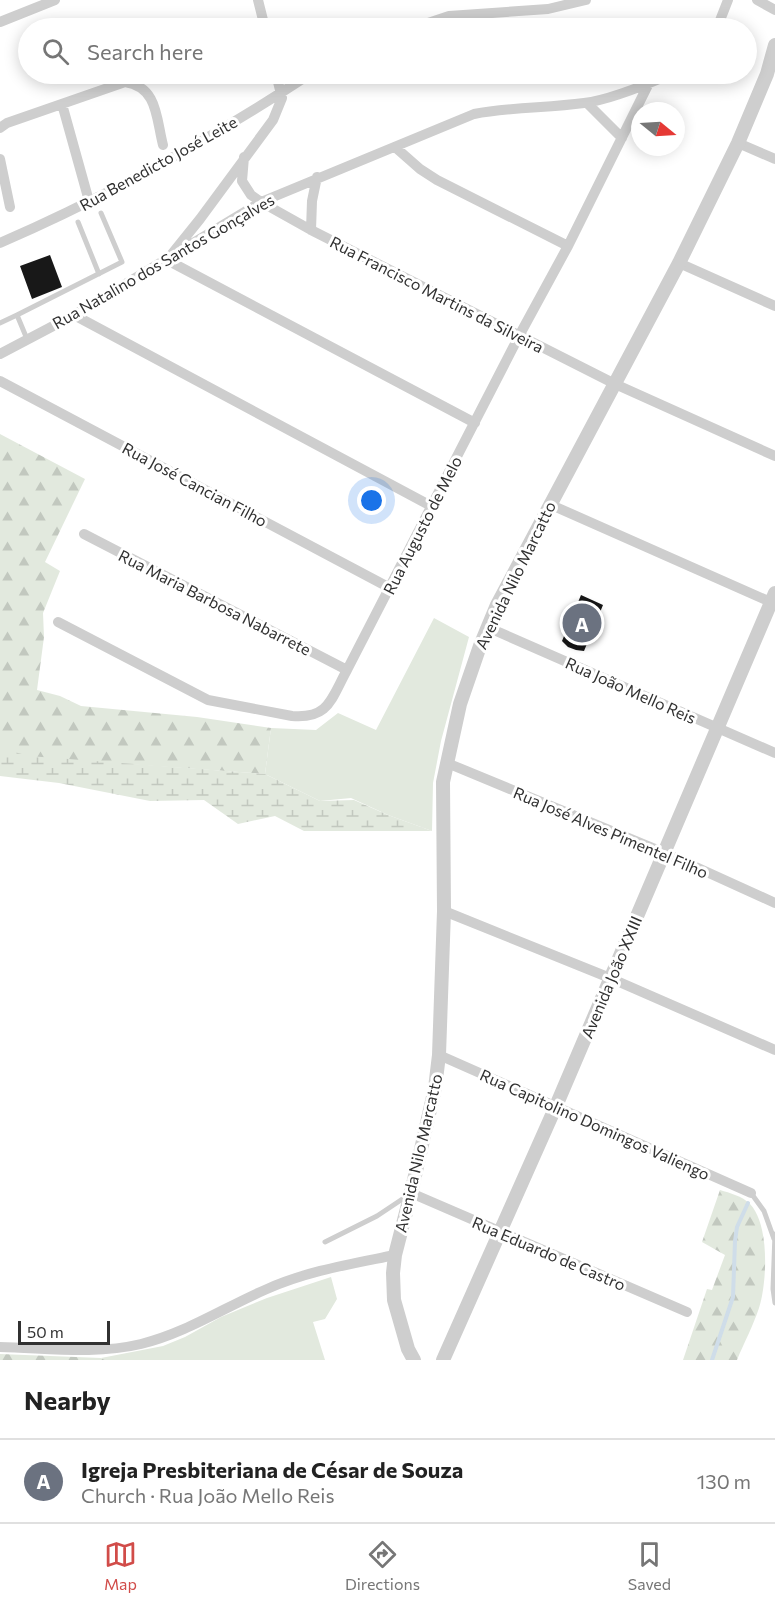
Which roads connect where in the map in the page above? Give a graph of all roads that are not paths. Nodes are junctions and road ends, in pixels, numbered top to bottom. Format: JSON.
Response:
{"nodes":[{"id":1,"x":55,"y":0,"type":"edge"},
{"id":2,"x":258,"y":0,"type":"edge"},
{"id":3,"x":586,"y":0,"type":"edge"},
{"id":4,"x":728,"y":0,"type":"edge"},
{"id":5,"x":757,"y":0,"type":"edge"},
{"id":6,"x":775,"y":10,"type":"edge"},
{"id":7,"x":262,"y":18,"type":"edge"},
{"id":8,"x":443,"y":18,"type":"edge"},
{"id":9,"x":721,"y":18,"type":"edge"},
{"id":10,"x":0,"y":22,"type":"edge"},
{"id":11,"x":775,"y":45,"type":"edge"},
{"id":12,"x":119,"y":84,"type":"edge"},
{"id":13,"x":137,"y":84,"type":"edge"},
{"id":14,"x":279,"y":84,"type":"edge"},
{"id":15,"x":295,"y":84,"type":"edge"},
{"id":16,"x":647,"y":84,"type":"edge"},
{"id":17,"x":649,"y":84,"type":"edge"},
{"id":18,"x":281,"y":93,"type":"junction"},
{"id":19,"x":587,"y":103,"type":"junction"},
{"id":20,"x":62,"y":104,"type":"junction"},
{"id":21,"x":0,"y":128,"type":"edge"},
{"id":22,"x":622,"y":138,"type":"junction"},
{"id":23,"x":738,"y":143,"type":"junction"},
{"id":24,"x":163,"y":145,"type":"dead end"},
{"id":25,"x":395,"y":147,"type":"junction"},
{"id":26,"x":244,"y":157,"type":"junction"},
{"id":27,"x":0,"y":159,"type":"edge"},
{"id":28,"x":775,"y":159,"type":"edge"},
{"id":29,"x":317,"y":177,"type":"junction"},
{"id":30,"x":242,"y":181,"type":"junction"},
{"id":31,"x":226,"y":183,"type":"junction"},
{"id":32,"x":89,"y":201,"type":"junction"},
{"id":33,"x":261,"y":202,"type":"junction"},
{"id":34,"x":10,"y":207,"type":"dead end"},
{"id":35,"x":101,"y":213,"type":"dead end"},
{"id":36,"x":78,"y":222,"type":"dead end"},
{"id":37,"x":311,"y":230,"type":"junction"},
{"id":38,"x":0,"y":243,"type":"edge"},
{"id":39,"x":568,"y":246,"type":"junction"},
{"id":40,"x":167,"y":260,"type":"junction"},
{"id":41,"x":679,"y":263,"type":"junction"},
{"id":42,"x":99,"y":274,"type":"junction"},
{"id":43,"x":775,"y":306,"type":"edge"},
{"id":44,"x":17,"y":315,"type":"junction"},
{"id":45,"x":74,"y":315,"type":"junction"},
{"id":46,"x":0,"y":323,"type":"edge"},
{"id":47,"x":519,"y":336,"type":"junction"},
{"id":48,"x":27,"y":339,"type":"junction"},
{"id":49,"x":0,"y":354,"type":"edge"},
{"id":50,"x":0,"y":381,"type":"edge"},
{"id":51,"x":615,"y":384,"type":"junction"},
{"id":52,"x":474,"y":423,"type":"junction"},
{"id":53,"x":775,"y":456,"type":"edge"},
{"id":54,"x":549,"y":504,"type":"junction"},
{"id":55,"x":432,"y":506,"type":"junction"},
{"id":56,"x":84,"y":534,"type":"dead end"},
{"id":57,"x":390,"y":588,"type":"junction"},
{"id":58,"x":774,"y":600,"type":"edge"},
{"id":59,"x":58,"y":622,"type":"dead end"},
{"id":60,"x":487,"y":627,"type":"junction"},
{"id":61,"x":347,"y":670,"type":"junction"},
{"id":62,"x":716,"y":728,"type":"junction"},
{"id":63,"x":775,"y":753,"type":"edge"},
{"id":64,"x":447,"y":763,"type":"junction"},
{"id":65,"x":665,"y":853,"type":"junction"},
{"id":66,"x":775,"y":903,"type":"edge"},
{"id":67,"x":444,"y":912,"type":"junction"},
{"id":68,"x":610,"y":978,"type":"junction"},
{"id":69,"x":775,"y":1050,"type":"edge"},
{"id":70,"x":439,"y":1055,"type":"junction"},
{"id":71,"x":556,"y":1106,"type":"junction"},
{"id":72,"x":411,"y":1193,"type":"junction"},
{"id":73,"x":751,"y":1193,"type":"joint"},
{"id":74,"x":500,"y":1233,"type":"junction"},
{"id":75,"x":775,"y":1234,"type":"edge"},
{"id":76,"x":775,"y":1241,"type":"edge"},
{"id":77,"x":324,"y":1242,"type":"dead end"},
{"id":78,"x":394,"y":1255,"type":"junction"},
{"id":79,"x":775,"y":1303,"type":"edge"},
{"id":80,"x":687,"y":1312,"type":"dead end"},
{"id":81,"x":0,"y":1347,"type":"edge"},
{"id":82,"x":414,"y":1360,"type":"edge"},
{"id":83,"x":443,"y":1360,"type":"edge"}],
"edges":[{"from":1,"to":10,"type":"street"},
{"from":2,"to":7,"type":"street"},
{"from":3,"to":8,"type":"street"},
{"from":4,"to":9,"type":"street"},
{"from":5,"to":6,"type":"street"},
{"from":11,"to":23,"type":"street","name":"Avenida Nilo Marcatto"},
{"from":12,"to":20,"type":"street"},
{"from":13,"to":24,"type":"street"},
{"from":14,"to":18,"type":"street"},
{"from":15,"to":18,"type":"street","name":"Rua Benedicto José Leite"},
{"from":16,"to":19,"type":"street","name":"Rua Natalino dos Santos Gonçalves"},
{"from":17,"to":22,"type":"street","name":"Rua Augusto de Melo"},
{"from":18,"to":26,"type":"street"},
{"from":18,"to":32,"type":"street","name":"Rua Benedicto José Leite"},
{"from":19,"to":22,"type":"street"},
{"from":19,"to":25,"type":"street","name":"Rua Natalino dos Santos Gonçalves"},
{"from":20,"to":21,"type":"street"},
{"from":20,"to":32,"type":"street"},
{"from":22,"to":39,"type":"street","name":"Rua Augusto de Melo"},
{"from":23,"to":28,"type":"street"},
{"from":23,"to":41,"type":"street","name":"Avenida Nilo Marcatto"},
{"from":25,"to":29,"type":"street","name":"Rua Natalino dos Santos Gonçalves"},
{"from":25,"to":39,"type":"street"},
{"from":26,"to":30,"type":"street"},
{"from":26,"to":31,"type":"street"},
{"from":27,"to":34,"type":"street"},
{"from":29,"to":33,"type":"street","name":"Rua Natalino dos Santos Gonçalves"},
{"from":29,"to":37,"type":"street"},
{"from":30,"to":31,"type":"street"},
{"from":30,"to":33,"type":"street","name":"Rua Francisco Martins da Silveira"},
{"from":31,"to":40,"type":"street"},
{"from":32,"to":38,"type":"street","name":"Rua Benedicto José Leite"},
{"from":33,"to":37,"type":"street","name":"Rua Francisco Martins da Silveira"},
{"from":33,"to":40,"type":"street","name":"Rua Natalino dos Santos Gonçalves"},
{"from":35,"to":42,"type":"lane"},
{"from":36,"to":42,"type":"lane"},
{"from":37,"to":47,"type":"street","name":"Rua Francisco Martins da Silveira"},
{"from":39,"to":47,"type":"street","name":"Rua Augusto de Melo"},
{"from":40,"to":45,"type":"street","name":"Rua Natalino dos Santos Gonçalves"},
{"from":40,"to":52,"type":"street"},
{"from":41,"to":43,"type":"street"},
{"from":41,"to":51,"type":"street","name":"Avenida Nilo Marcatto"},
{"from":42,"to":44,"type":"lane"},
{"from":44,"to":46,"type":"lane"},
{"from":44,"to":48,"type":"lane"},
{"from":45,"to":48,"type":"street","name":"Rua Natalino dos Santos Gonçalves"},
{"from":45,"to":55,"type":"street"},
{"from":47,"to":51,"type":"street","name":"Rua Francisco Martins da Silveira"},
{"from":47,"to":52,"type":"street","name":"Rua Augusto de Melo"},
{"from":48,"to":49,"type":"street","name":"Rua Natalino dos Santos Gonçalves"},
{"from":50,"to":57,"type":"street","name":"Rua José Cancian Filho"},
{"from":51,"to":53,"type":"street","name":"Rua Francisco Martins da Silveira"},
{"from":51,"to":54,"type":"street","name":"Avenida Nilo Marcatto"},
{"from":52,"to":55,"type":"street","name":"Rua Augusto de Melo"},
{"from":54,"to":58,"type":"street"},
{"from":54,"to":60,"type":"street","name":"Avenida Nilo Marcatto"},
{"from":55,"to":57,"type":"street","name":"Rua Augusto de Melo"},
{"from":56,"to":61,"type":"street","name":"Rua Maria Barbosa Nabarrete"},
{"from":57,"to":61,"type":"street","name":"Rua Augusto de Melo"},
{"from":58,"to":62,"type":"street","name":"Avenida João XXIII"},
{"from":59,"to":61,"type":"street","name":"Rua Augusto de Melo"},
{"from":60,"to":62,"type":"street","name":"Rua João Mello Reis"},
{"from":60,"to":64,"type":"street","name":"Avenida Nilo Marcatto"},
{"from":62,"to":63,"type":"street","name":"Rua João Mello Reis"},
{"from":62,"to":65,"type":"street","name":"Avenida João XXIII"},
{"from":64,"to":65,"type":"street","name":"Rua José Alves Pimentel Filho"},
{"from":64,"to":67,"type":"street","name":"Avenida Nilo Marcatto"},
{"from":65,"to":66,"type":"street","name":"Rua José Alves Pimentel Filho"},
{"from":65,"to":68,"type":"street","name":"Avenida João XXIII"},
{"from":67,"to":68,"type":"street"},
{"from":67,"to":70,"type":"street","name":"Avenida Nilo Marcatto"},
{"from":68,"to":69,"type":"street"},
{"from":68,"to":71,"type":"street","name":"Avenida João XXIII"},
{"from":70,"to":71,"type":"street","name":"Rua Capitolino Domingos Valiengo"},
{"from":70,"to":72,"type":"street","name":"Avenida Nilo Marcatto"},
{"from":71,"to":73,"type":"street","name":"Rua Capitolino Domingos Valiengo"},
{"from":71,"to":74,"type":"street","name":"Avenida João XXIII"},
{"from":72,"to":74,"type":"street","name":"Rua Eduardo de Castro"},
{"from":72,"to":77,"type":"lane"},
{"from":72,"to":78,"type":"street","name":"Avenida Nilo Marcatto"},
{"from":73,"to":76,"type":"lane"},
{"from":74,"to":80,"type":"street","name":"Rua Eduardo de Castro"},
{"from":74,"to":83,"type":"street","name":"Avenida João XXIII"},
{"from":75,"to":76,"type":"lane"},
{"from":76,"to":79,"type":"lane"},
{"from":78,"to":81,"type":"street"},
{"from":78,"to":82,"type":"street","name":"Avenida Nilo Marcatto"}]}
